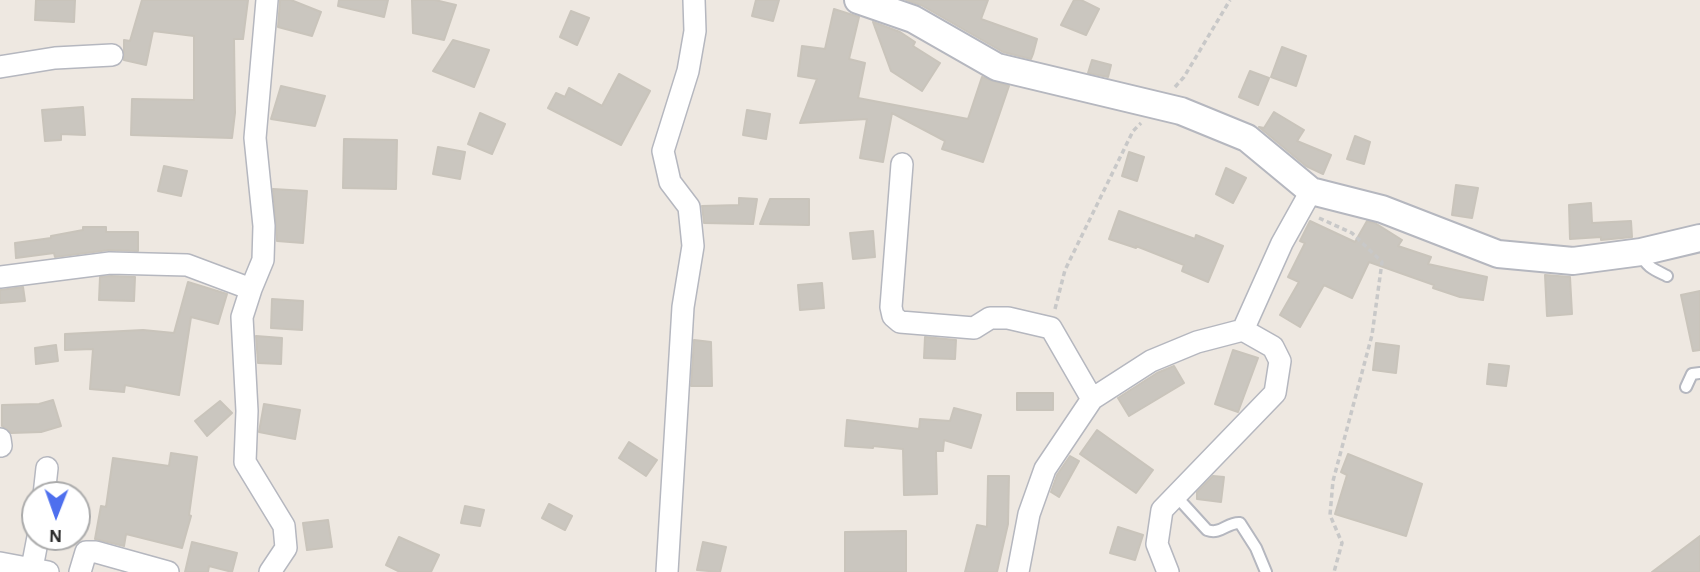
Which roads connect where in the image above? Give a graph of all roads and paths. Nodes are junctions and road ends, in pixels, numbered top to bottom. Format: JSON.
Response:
{"nodes":[{"id":1,"x":267,"y":0,"type":"edge"},
{"id":2,"x":694,"y":0,"type":"edge"},
{"id":3,"x":858,"y":0,"type":"edge"},
{"id":4,"x":1230,"y":0,"type":"edge"},
{"id":5,"x":112,"y":55,"type":"dead end"},
{"id":6,"x":0,"y":67,"type":"edge"},
{"id":7,"x":1157,"y":105,"type":"junction"},
{"id":8,"x":901,"y":164,"type":"dead end"},
{"id":9,"x":1306,"y":201,"type":"junction"},
{"id":10,"x":1700,"y":238,"type":"edge"},
{"id":11,"x":1641,"y":252,"type":"junction"},
{"id":12,"x":1667,"y":276,"type":"dead end"},
{"id":13,"x":0,"y":277,"type":"edge"},
{"id":14,"x":251,"y":289,"type":"junction"},
{"id":15,"x":1051,"y":328,"type":"junction"},
{"id":16,"x":1242,"y":330,"type":"junction"},
{"id":17,"x":1700,"y":373,"type":"edge"},
{"id":18,"x":1686,"y":387,"type":"dead end"},
{"id":19,"x":1092,"y":399,"type":"junction"},
{"id":20,"x":0,"y":439,"type":"edge"},
{"id":21,"x":1,"y":446,"type":"edge"},
{"id":22,"x":47,"y":468,"type":"dead end"},
{"id":23,"x":46,"y":481,"type":"edge"},
{"id":24,"x":1176,"y":496,"type":"junction"},
{"id":25,"x":39,"y":551,"type":"edge"},
{"id":26,"x":0,"y":563,"type":"edge"},
{"id":27,"x":40,"y":570,"type":"edge"},
{"id":28,"x":80,"y":572,"type":"edge"},
{"id":29,"x":168,"y":572,"type":"edge"},
{"id":30,"x":271,"y":572,"type":"edge"},
{"id":31,"x":667,"y":572,"type":"edge"},
{"id":32,"x":1018,"y":572,"type":"edge"},
{"id":33,"x":1168,"y":572,"type":"edge"},
{"id":34,"x":1266,"y":572,"type":"edge"},
{"id":35,"x":1334,"y":572,"type":"edge"}],
"edges":[{"from":1,"to":14,"type":"street"},
{"from":2,"to":31,"type":"street"},
{"from":3,"to":7,"type":"street"},
{"from":4,"to":7,"type":"path"},
{"from":5,"to":6,"type":"street"},
{"from":7,"to":9,"type":"street"},
{"from":7,"to":15,"type":"path"},
{"from":8,"to":15,"type":"street"},
{"from":9,"to":11,"type":"street"},
{"from":9,"to":16,"type":"street"},
{"from":9,"to":35,"type":"path"},
{"from":10,"to":11,"type":"street"},
{"from":11,"to":12,"type":"lane"},
{"from":13,"to":14,"type":"street"},
{"from":14,"to":30,"type":"street"},
{"from":15,"to":19,"type":"street"},
{"from":16,"to":19,"type":"street"},
{"from":16,"to":24,"type":"street"},
{"from":17,"to":18,"type":"lane"},
{"from":19,"to":32,"type":"street"},
{"from":20,"to":21,"type":"street"},
{"from":22,"to":23,"type":"street"},
{"from":24,"to":33,"type":"street"},
{"from":24,"to":34,"type":"lane"},
{"from":25,"to":27,"type":"street"},
{"from":26,"to":27,"type":"street"},
{"from":28,"to":29,"type":"street"}]}
